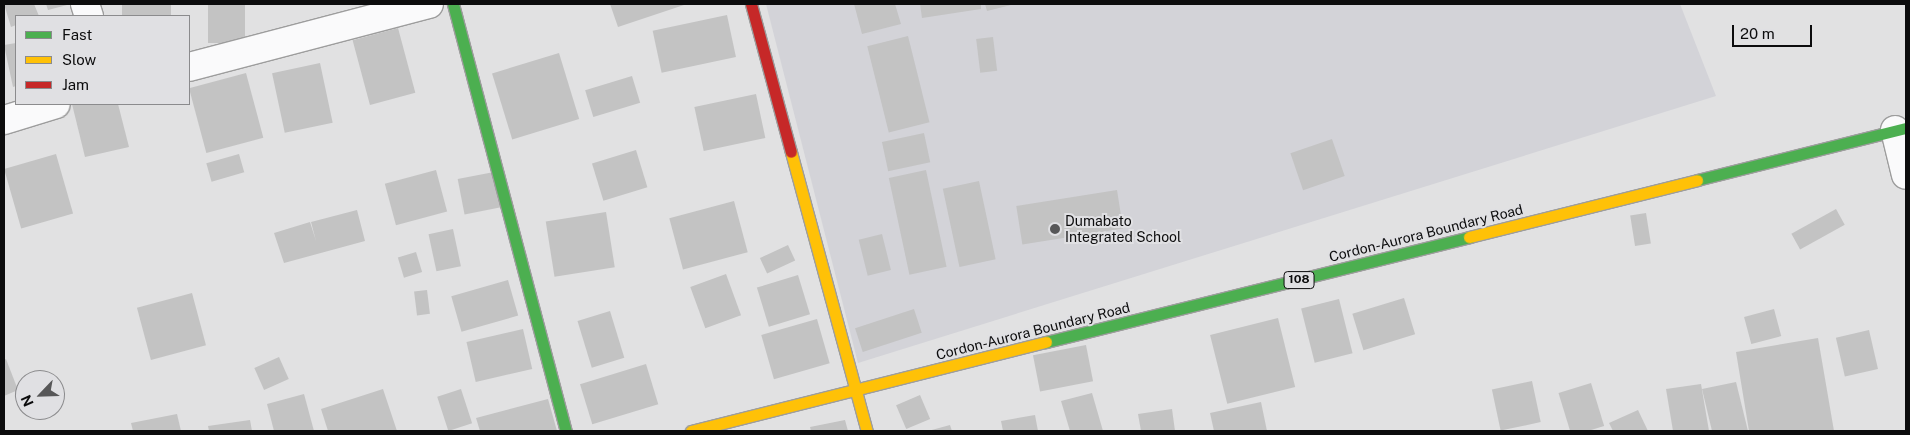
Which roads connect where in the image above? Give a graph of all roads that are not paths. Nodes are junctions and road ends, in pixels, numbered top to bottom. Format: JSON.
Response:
{"nodes":[{"id":1,"x":429,"y":4,"type":"edge"},
{"id":2,"x":453,"y":4,"type":"edge"},
{"id":3,"x":750,"y":4,"type":"edge"},
{"id":4,"x":190,"y":67,"type":"edge"},
{"id":5,"x":53,"y":105,"type":"edge"},
{"id":6,"x":4,"y":120,"type":"edge"},
{"id":7,"x":1901,"y":129,"type":"edge"},
{"id":8,"x":1906,"y":175,"type":"edge"},
{"id":9,"x":856,"y":391,"type":"junction"},
{"id":10,"x":566,"y":431,"type":"edge"},
{"id":11,"x":691,"y":431,"type":"edge"},
{"id":12,"x":867,"y":431,"type":"edge"}],
"edges":[{"from":1,"to":4,"type":"street"},
{"from":2,"to":10,"type":"main road"},
{"from":3,"to":9,"type":"main road"},
{"from":5,"to":6,"type":"street"},
{"from":7,"to":8,"type":"street"},
{"from":7,"to":9,"type":"main road","name":"Cordon-Aurora Boundary Road","number":"108"},
{"from":9,"to":11,"type":"main road","name":"Cordon-Aurora Boundary Road","number":"108"},
{"from":9,"to":12,"type":"main road"}]}
